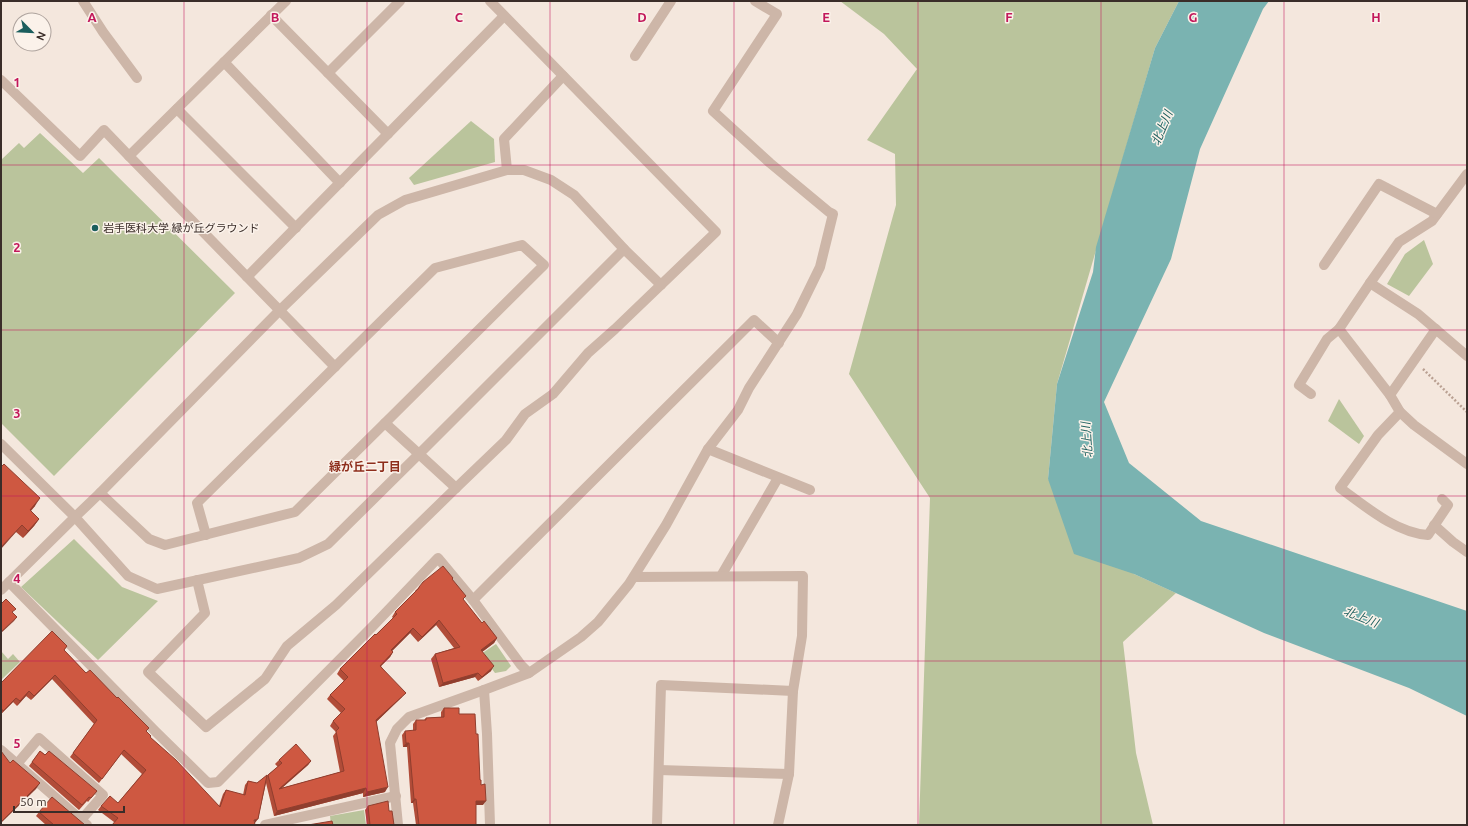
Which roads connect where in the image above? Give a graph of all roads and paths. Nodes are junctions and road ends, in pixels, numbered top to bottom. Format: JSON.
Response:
{"nodes":[{"id":1,"x":83,"y":1,"type":"edge"},
{"id":2,"x":286,"y":1,"type":"edge"},
{"id":3,"x":400,"y":1,"type":"edge"},
{"id":4,"x":490,"y":1,"type":"edge"},
{"id":5,"x":671,"y":1,"type":"edge"},
{"id":6,"x":755,"y":1,"type":"edge"},
{"id":7,"x":271,"y":15,"type":"junction"},
{"id":8,"x":504,"y":16,"type":"junction"},
{"id":9,"x":635,"y":56,"type":"dead end"},
{"id":10,"x":224,"y":62,"type":"junction"},
{"id":11,"x":328,"y":73,"type":"junction"},
{"id":12,"x":563,"y":76,"type":"junction"},
{"id":13,"x":137,"y":78,"type":"dead end"},
{"id":14,"x":1,"y":80,"type":"edge"},
{"id":15,"x":177,"y":108,"type":"junction"},
{"id":16,"x":388,"y":134,"type":"junction"},
{"id":17,"x":129,"y":156,"type":"junction"},
{"id":18,"x":507,"y":170,"type":"junction"},
{"id":19,"x":1467,"y":174,"type":"edge"},
{"id":20,"x":340,"y":182,"type":"junction"},
{"id":21,"x":1437,"y":214,"type":"junction"},
{"id":22,"x":296,"y":228,"type":"junction"},
{"id":23,"x":624,"y":249,"type":"junction"},
{"id":24,"x":1324,"y":265,"type":"dead end"},
{"id":25,"x":247,"y":277,"type":"junction"},
{"id":26,"x":1370,"y":283,"type":"junction"},
{"id":27,"x":661,"y":285,"type":"junction"},
{"id":28,"x":280,"y":310,"type":"junction"},
{"id":29,"x":1339,"y":329,"type":"junction"},
{"id":30,"x":1436,"y":329,"type":"junction"},
{"id":31,"x":779,"y":343,"type":"junction"},
{"id":32,"x":1467,"y":356,"type":"edge"},
{"id":33,"x":1414,"y":360,"type":"junction"},
{"id":34,"x":335,"y":367,"type":"junction"},
{"id":35,"x":1311,"y":394,"type":"dead end"},
{"id":36,"x":1390,"y":395,"type":"junction"},
{"id":37,"x":1400,"y":412,"type":"junction"},
{"id":38,"x":1467,"y":412,"type":"edge"},
{"id":39,"x":385,"y":423,"type":"junction"},
{"id":40,"x":1,"y":444,"type":"edge"},
{"id":41,"x":708,"y":449,"type":"junction"},
{"id":42,"x":419,"y":454,"type":"junction"},
{"id":43,"x":1467,"y":464,"type":"edge"},
{"id":44,"x":778,"y":478,"type":"junction"},
{"id":45,"x":456,"y":488,"type":"junction"},
{"id":46,"x":810,"y":490,"type":"dead end"},
{"id":47,"x":100,"y":492,"type":"junction"},
{"id":48,"x":1442,"y":499,"type":"dead end"},
{"id":49,"x":76,"y":517,"type":"junction"},
{"id":50,"x":1434,"y":525,"type":"junction"},
{"id":51,"x":206,"y":535,"type":"junction"},
{"id":52,"x":1467,"y":552,"type":"edge"},
{"id":53,"x":721,"y":576,"type":"junction"},
{"id":54,"x":634,"y":577,"type":"junction"},
{"id":55,"x":197,"y":580,"type":"junction"},
{"id":56,"x":9,"y":582,"type":"junction"},
{"id":57,"x":1,"y":590,"type":"edge"},
{"id":58,"x":472,"y":600,"type":"junction"},
{"id":59,"x":529,"y":673,"type":"junction"},
{"id":60,"x":484,"y":690,"type":"junction"},
{"id":61,"x":793,"y":691,"type":"junction"},
{"id":62,"x":1,"y":750,"type":"edge"},
{"id":63,"x":17,"y":764,"type":"junction"},
{"id":64,"x":659,"y":770,"type":"junction"},
{"id":65,"x":789,"y":774,"type":"junction"},
{"id":66,"x":396,"y":796,"type":"junction"},
{"id":67,"x":84,"y":822,"type":"edge"},
{"id":68,"x":265,"y":825,"type":"edge"},
{"id":69,"x":398,"y":825,"type":"edge"},
{"id":70,"x":490,"y":825,"type":"edge"},
{"id":71,"x":657,"y":825,"type":"edge"},
{"id":72,"x":778,"y":825,"type":"edge"}],
"edges":[{"from":1,"to":13,"type":"street"},
{"from":2,"to":7,"type":"street"},
{"from":3,"to":11,"type":"street"},
{"from":4,"to":8,"type":"street"},
{"from":5,"to":9,"type":"street"},
{"from":6,"to":31,"type":"street"},
{"from":7,"to":10,"type":"street"},
{"from":7,"to":11,"type":"street"},
{"from":8,"to":12,"type":"street"},
{"from":8,"to":16,"type":"street"},
{"from":10,"to":15,"type":"street"},
{"from":10,"to":20,"type":"street"},
{"from":11,"to":16,"type":"street"},
{"from":12,"to":18,"type":"street"},
{"from":12,"to":27,"type":"street"},
{"from":14,"to":17,"type":"street"},
{"from":15,"to":17,"type":"street"},
{"from":15,"to":22,"type":"street"},
{"from":16,"to":20,"type":"street"},
{"from":17,"to":25,"type":"street"},
{"from":18,"to":23,"type":"street"},
{"from":18,"to":28,"type":"street"},
{"from":19,"to":21,"type":"street"},
{"from":20,"to":22,"type":"street"},
{"from":21,"to":24,"type":"street"},
{"from":21,"to":26,"type":"street"},
{"from":22,"to":25,"type":"street"},
{"from":23,"to":27,"type":"street"},
{"from":23,"to":42,"type":"street"},
{"from":25,"to":28,"type":"street"},
{"from":26,"to":29,"type":"street"},
{"from":26,"to":30,"type":"street"},
{"from":27,"to":45,"type":"street"},
{"from":28,"to":34,"type":"street"},
{"from":28,"to":47,"type":"street"},
{"from":29,"to":35,"type":"street"},
{"from":29,"to":36,"type":"street"},
{"from":30,"to":32,"type":"street"},
{"from":30,"to":33,"type":"street"},
{"from":31,"to":41,"type":"street"},
{"from":31,"to":58,"type":"street"},
{"from":33,"to":36,"type":"street"},
{"from":33,"to":38,"type":"path"},
{"from":34,"to":39,"type":"street"},
{"from":34,"to":51,"type":"street"},
{"from":36,"to":37,"type":"street"},
{"from":37,"to":43,"type":"street"},
{"from":37,"to":50,"type":"street"},
{"from":39,"to":42,"type":"street"},
{"from":39,"to":51,"type":"street"},
{"from":40,"to":49,"type":"street"},
{"from":41,"to":44,"type":"street"},
{"from":41,"to":54,"type":"street"},
{"from":42,"to":45,"type":"street"},
{"from":42,"to":55,"type":"street"},
{"from":44,"to":46,"type":"street"},
{"from":44,"to":53,"type":"street"},
{"from":45,"to":55,"type":"street"},
{"from":47,"to":49,"type":"street"},
{"from":47,"to":51,"type":"street"},
{"from":48,"to":50,"type":"street"},
{"from":49,"to":55,"type":"street"},
{"from":49,"to":56,"type":"street"},
{"from":50,"to":52,"type":"street"},
{"from":53,"to":54,"type":"street"},
{"from":53,"to":61,"type":"street"},
{"from":54,"to":59,"type":"street"},
{"from":56,"to":57,"type":"street"},
{"from":56,"to":58,"type":"street"},
{"from":58,"to":59,"type":"street"},
{"from":59,"to":60,"type":"street"},
{"from":60,"to":66,"type":"street"},
{"from":60,"to":70,"type":"street"},
{"from":61,"to":64,"type":"street"},
{"from":61,"to":65,"type":"street"},
{"from":62,"to":63,"type":"street"},
{"from":63,"to":67,"type":"street"},
{"from":63,"to":67,"type":"street"},
{"from":64,"to":65,"type":"street"},
{"from":64,"to":71,"type":"street"},
{"from":65,"to":72,"type":"street"},
{"from":66,"to":68,"type":"street"},
{"from":66,"to":69,"type":"street"}]}
